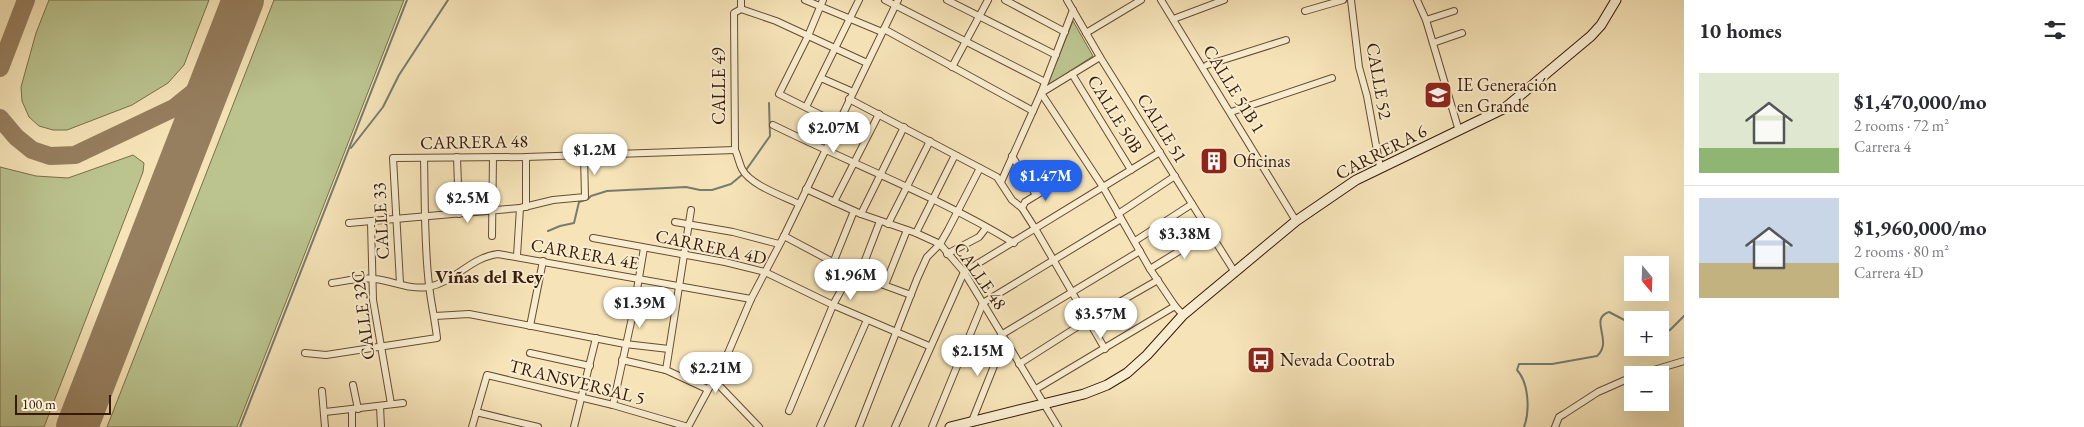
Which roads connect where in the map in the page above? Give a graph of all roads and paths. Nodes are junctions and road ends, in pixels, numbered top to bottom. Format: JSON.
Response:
{"nodes":[{"id":1,"x":741,"y":0,"type":"edge"},
{"id":2,"x":805,"y":0,"type":"edge"},
{"id":3,"x":859,"y":0,"type":"edge"},
{"id":4,"x":885,"y":0,"type":"edge"},
{"id":5,"x":948,"y":0,"type":"edge"},
{"id":6,"x":988,"y":0,"type":"edge"},
{"id":7,"x":1005,"y":0,"type":"edge"},
{"id":8,"x":1077,"y":0,"type":"edge"},
{"id":9,"x":1141,"y":0,"type":"edge"},
{"id":10,"x":1161,"y":0,"type":"edge"},
{"id":11,"x":1224,"y":0,"type":"edge"},
{"id":12,"x":1343,"y":0,"type":"edge"},
{"id":13,"x":1351,"y":0,"type":"edge"},
{"id":14,"x":1417,"y":0,"type":"edge"},
{"id":15,"x":1616,"y":0,"type":"edge"},
{"id":16,"x":821,"y":3,"type":"edge"},
{"id":17,"x":897,"y":3,"type":"edge"},
{"id":18,"x":1070,"y":5,"type":"edge"},
{"id":19,"x":740,"y":9,"type":"junction"},
{"id":20,"x":1305,"y":11,"type":"dead end"},
{"id":21,"x":1454,"y":11,"type":"dead end"},
{"id":22,"x":979,"y":16,"type":"junction"},
{"id":23,"x":850,"y":18,"type":"junction"},
{"id":24,"x":1176,"y":18,"type":"dead end"},
{"id":25,"x":1426,"y":20,"type":"junction"},
{"id":26,"x":883,"y":31,"type":"junction"},
{"id":27,"x":1064,"y":32,"type":"junction"},
{"id":28,"x":1086,"y":32,"type":"junction"},
{"id":29,"x":1462,"y":33,"type":"dead end"},
{"id":30,"x":808,"y":36,"type":"junction"},
{"id":31,"x":1286,"y":40,"type":"dead end"},
{"id":32,"x":965,"y":42,"type":"junction"},
{"id":33,"x":1433,"y":43,"type":"junction"},
{"id":34,"x":836,"y":47,"type":"junction"},
{"id":35,"x":1056,"y":55,"type":"junction"},
{"id":36,"x":1100,"y":57,"type":"junction"},
{"id":37,"x":867,"y":63,"type":"junction"},
{"id":38,"x":1207,"y":65,"type":"dead end"},
{"id":39,"x":952,"y":67,"type":"junction"},
{"id":40,"x":1072,"y":74,"type":"junction"},
{"id":41,"x":821,"y":78,"type":"junction"},
{"id":42,"x":1332,"y":78,"type":"dead end"},
{"id":43,"x":1045,"y":82,"type":"junction"},
{"id":44,"x":1041,"y":93,"type":"junction"},
{"id":45,"x":851,"y":95,"type":"junction"},
{"id":46,"x":806,"y":107,"type":"junction"},
{"id":47,"x":1033,"y":111,"type":"junction"},
{"id":48,"x":1231,"y":112,"type":"junction"},
{"id":49,"x":879,"y":114,"type":"junction"},
{"id":50,"x":837,"y":123,"type":"junction"},
{"id":51,"x":773,"y":125,"type":"dead end"},
{"id":52,"x":904,"y":127,"type":"junction"},
{"id":53,"x":1459,"y":131,"type":"junction"},
{"id":54,"x":930,"y":141,"type":"junction"},
{"id":55,"x":735,"y":150,"type":"junction"},
{"id":56,"x":824,"y":150,"type":"junction"},
{"id":57,"x":1160,"y":152,"type":"junction"},
{"id":58,"x":584,"y":156,"type":"junction"},
{"id":59,"x":957,"y":156,"type":"junction"},
{"id":60,"x":1012,"y":156,"type":"junction"},
{"id":61,"x":457,"y":157,"type":"junction"},
{"id":62,"x":493,"y":157,"type":"junction"},
{"id":63,"x":526,"y":157,"type":"junction"},
{"id":64,"x":393,"y":158,"type":"joint"},
{"id":65,"x":424,"y":158,"type":"junction"},
{"id":66,"x":854,"y":164,"type":"junction"},
{"id":67,"x":980,"y":168,"type":"junction"},
{"id":68,"x":1380,"y":168,"type":"junction"},
{"id":69,"x":1131,"y":170,"type":"junction"},
{"id":70,"x":880,"y":176,"type":"junction"},
{"id":71,"x":1175,"y":176,"type":"junction"},
{"id":72,"x":1001,"y":182,"type":"junction"},
{"id":73,"x":1056,"y":183,"type":"dead end"},
{"id":74,"x":906,"y":187,"type":"junction"},
{"id":75,"x":1103,"y":187,"type":"junction"},
{"id":76,"x":806,"y":189,"type":"junction"},
{"id":77,"x":1036,"y":196,"type":"junction"},
{"id":78,"x":932,"y":200,"type":"junction"},
{"id":79,"x":834,"y":202,"type":"junction"},
{"id":80,"x":799,"y":204,"type":"junction"},
{"id":81,"x":1192,"y":204,"type":"junction"},
{"id":82,"x":523,"y":207,"type":"junction"},
{"id":83,"x":1022,"y":208,"type":"junction"},
{"id":84,"x":493,"y":210,"type":"junction"},
{"id":85,"x":691,"y":210,"type":"dead end"},
{"id":86,"x":858,"y":212,"type":"junction"},
{"id":87,"x":957,"y":213,"type":"junction"},
{"id":88,"x":459,"y":214,"type":"junction"},
{"id":89,"x":1120,"y":216,"type":"junction"},
{"id":90,"x":424,"y":217,"type":"junction"},
{"id":91,"x":395,"y":220,"type":"junction"},
{"id":92,"x":880,"y":221,"type":"junction"},
{"id":93,"x":1296,"y":221,"type":"junction"},
{"id":94,"x":371,"y":222,"type":"junction"},
{"id":95,"x":675,"y":222,"type":"dead end"},
{"id":96,"x":349,"y":224,"type":"dead end"},
{"id":97,"x":689,"y":224,"type":"junction"},
{"id":98,"x":888,"y":224,"type":"junction"},
{"id":99,"x":986,"y":228,"type":"junction"},
{"id":100,"x":907,"y":230,"type":"junction"},
{"id":101,"x":1036,"y":230,"type":"junction"},
{"id":102,"x":1210,"y":232,"type":"junction"},
{"id":103,"x":916,"y":233,"type":"junction"},
{"id":104,"x":492,"y":236,"type":"dead end"},
{"id":105,"x":784,"y":236,"type":"junction"},
{"id":106,"x":592,"y":238,"type":"dead end"},
{"id":107,"x":1135,"y":240,"type":"junction"},
{"id":108,"x":1014,"y":243,"type":"junction"},
{"id":109,"x":779,"y":244,"type":"junction"},
{"id":110,"x":940,"y":244,"type":"junction"},
{"id":111,"x":644,"y":248,"type":"junction"},
{"id":112,"x":1140,"y":251,"type":"junction"},
{"id":113,"x":947,"y":254,"type":"junction"},
{"id":114,"x":684,"y":255,"type":"junction"},
{"id":115,"x":517,"y":256,"type":"junction"},
{"id":116,"x":1053,"y":260,"type":"junction"},
{"id":117,"x":543,"y":261,"type":"junction"},
{"id":118,"x":834,"y":263,"type":"junction"},
{"id":119,"x":1150,"y":268,"type":"junction"},
{"id":120,"x":1234,"y":270,"type":"junction"},
{"id":121,"x":765,"y":272,"type":"junction"},
{"id":122,"x":852,"y":272,"type":"junction"},
{"id":123,"x":964,"y":272,"type":"junction"},
{"id":124,"x":859,"y":276,"type":"junction"},
{"id":125,"x":638,"y":278,"type":"junction"},
{"id":126,"x":372,"y":279,"type":"junction"},
{"id":127,"x":1158,"y":280,"type":"junction"},
{"id":128,"x":332,"y":283,"type":"dead end"},
{"id":129,"x":400,"y":283,"type":"junction"},
{"id":130,"x":885,"y":285,"type":"junction"},
{"id":131,"x":678,"y":286,"type":"junction"},
{"id":132,"x":429,"y":287,"type":"junction"},
{"id":133,"x":1072,"y":292,"type":"junction"},
{"id":134,"x":911,"y":295,"type":"junction"},
{"id":135,"x":751,"y":299,"type":"junction"},
{"id":136,"x":984,"y":303,"type":"junction"},
{"id":137,"x":833,"y":304,"type":"junction"},
{"id":138,"x":1174,"y":306,"type":"junction"},
{"id":139,"x":435,"y":316,"type":"junction"},
{"id":140,"x":1183,"y":316,"type":"junction"},
{"id":141,"x":867,"y":320,"type":"junction"},
{"id":142,"x":1088,"y":320,"type":"junction"},
{"id":143,"x":530,"y":326,"type":"junction"},
{"id":144,"x":896,"y":331,"type":"junction"},
{"id":145,"x":596,"y":338,"type":"junction"},
{"id":146,"x":1002,"y":338,"type":"junction"},
{"id":147,"x":625,"y":344,"type":"junction"},
{"id":148,"x":381,"y":346,"type":"junction"},
{"id":149,"x":929,"y":346,"type":"junction"},
{"id":150,"x":669,"y":349,"type":"junction"},
{"id":151,"x":1105,"y":350,"type":"junction"},
{"id":152,"x":305,"y":353,"type":"dead end"},
{"id":153,"x":530,"y":353,"type":"dead end"},
{"id":154,"x":622,"y":360,"type":"junction"},
{"id":155,"x":1684,"y":361,"type":"edge"},
{"id":156,"x":1018,"y":364,"type":"junction"},
{"id":157,"x":590,"y":366,"type":"junction"},
{"id":158,"x":1668,"y":366,"type":"edge"},
{"id":159,"x":666,"y":370,"type":"junction"},
{"id":160,"x":713,"y":379,"type":"junction"},
{"id":161,"x":1624,"y":381,"type":"edge"},
{"id":162,"x":353,"y":385,"type":"dead end"},
{"id":163,"x":707,"y":389,"type":"junction"},
{"id":164,"x":1036,"y":389,"type":"junction"},
{"id":165,"x":322,"y":391,"type":"dead end"},
{"id":166,"x":581,"y":399,"type":"junction"},
{"id":167,"x":403,"y":403,"type":"dead end"},
{"id":168,"x":391,"y":404,"type":"junction"},
{"id":169,"x":1045,"y":404,"type":"junction"},
{"id":170,"x":613,"y":405,"type":"junction"},
{"id":171,"x":380,"y":406,"type":"junction"},
{"id":172,"x":355,"y":409,"type":"junction"},
{"id":173,"x":789,"y":411,"type":"dead end"},
{"id":174,"x":325,"y":412,"type":"junction"},
{"id":175,"x":476,"y":412,"type":"junction"},
{"id":176,"x":972,"y":421,"type":"junction"},
{"id":177,"x":325,"y":427,"type":"edge"},
{"id":178,"x":352,"y":427,"type":"edge"},
{"id":179,"x":381,"y":427,"type":"edge"},
{"id":180,"x":472,"y":427,"type":"edge"},
{"id":181,"x":538,"y":427,"type":"edge"},
{"id":182,"x":574,"y":427,"type":"edge"},
{"id":183,"x":688,"y":427,"type":"edge"},
{"id":184,"x":759,"y":427,"type":"edge"},
{"id":185,"x":820,"y":427,"type":"edge"},
{"id":186,"x":859,"y":427,"type":"edge"},
{"id":187,"x":895,"y":427,"type":"edge"},
{"id":188,"x":932,"y":427,"type":"edge"},
{"id":189,"x":950,"y":427,"type":"edge"},
{"id":190,"x":1058,"y":427,"type":"edge"},
{"id":191,"x":1555,"y":427,"type":"edge"}],
"edges":[{"from":1,"to":19,"type":"street","name":"CALLE 49"},
{"from":2,"to":16,"type":"street"},
{"from":3,"to":23,"type":"street"},
{"from":4,"to":17,"type":"street"},
{"from":5,"to":22,"type":"street"},
{"from":6,"to":22,"type":"street"},
{"from":7,"to":27,"type":"street"},
{"from":8,"to":18,"type":"street"},
{"from":9,"to":28,"type":"street"},
{"from":10,"to":48,"type":"street","name":"CALLE 51B 1"},
{"from":11,"to":24,"type":"street"},
{"from":12,"to":20,"type":"street"},
{"from":13,"to":68,"type":"street","name":"CALLE 52"},
{"from":14,"to":25,"type":"street"},
{"from":15,"to":53,"type":"main road","name":"CARRERA 6"},
{"from":16,"to":23,"type":"street"},
{"from":16,"to":30,"type":"street"},
{"from":17,"to":26,"type":"street"},
{"from":17,"to":32,"type":"street"},
{"from":18,"to":27,"type":"street"},
{"from":18,"to":28,"type":"street","name":"CALLE 51"},
{"from":19,"to":30,"type":"street"},
{"from":19,"to":55,"type":"street","name":"CALLE 49"},
{"from":21,"to":25,"type":"street"},
{"from":22,"to":32,"type":"street"},
{"from":22,"to":35,"type":"street"},
{"from":23,"to":26,"type":"street"},
{"from":23,"to":34,"type":"street"},
{"from":25,"to":33,"type":"street"},
{"from":26,"to":37,"type":"street"},
{"from":26,"to":39,"type":"street"},
{"from":27,"to":35,"type":"street"},
{"from":28,"to":36,"type":"street","name":"CALLE 51"},
{"from":29,"to":33,"type":"street"},
{"from":30,"to":34,"type":"street"},
{"from":30,"to":46,"type":"street"},
{"from":31,"to":38,"type":"street"},
{"from":32,"to":39,"type":"street"},
{"from":32,"to":43,"type":"street"},
{"from":33,"to":53,"type":"street"},
{"from":34,"to":37,"type":"street"},
{"from":34,"to":41,"type":"street"},
{"from":35,"to":43,"type":"street"},
{"from":36,"to":40,"type":"street"},
{"from":36,"to":57,"type":"street","name":"CALLE 51"},
{"from":37,"to":45,"type":"street"},
{"from":39,"to":47,"type":"street"},
{"from":40,"to":44,"type":"street"},
{"from":40,"to":69,"type":"street","name":"CALLE 50B"},
{"from":41,"to":45,"type":"street"},
{"from":41,"to":46,"type":"street"},
{"from":42,"to":48,"type":"street"},
{"from":43,"to":44,"type":"street"},
{"from":44,"to":47,"type":"street"},
{"from":44,"to":75,"type":"street"},
{"from":45,"to":49,"type":"street"},
{"from":45,"to":50,"type":"street"},
{"from":46,"to":50,"type":"street"},
{"from":47,"to":60,"type":"street"},
{"from":48,"to":93,"type":"street","name":"CALLE 51B 1"},
{"from":49,"to":52,"type":"street"},
{"from":49,"to":66,"type":"street"},
{"from":50,"to":56,"type":"street"},
{"from":51,"to":56,"type":"street"},
{"from":52,"to":54,"type":"street"},
{"from":52,"to":70,"type":"street"},
{"from":53,"to":68,"type":"main road","name":"CARRERA 6"},
{"from":54,"to":59,"type":"street"},
{"from":54,"to":74,"type":"street"},
{"from":55,"to":58,"type":"street","name":"CARRERA 48"},
{"from":55,"to":80,"type":"street","name":"CALLE 49"},
{"from":56,"to":66,"type":"street"},
{"from":56,"to":76,"type":"street"},
{"from":57,"to":69,"type":"street"},
{"from":57,"to":71,"type":"street","name":"CALLE 51"},
{"from":58,"to":63,"type":"street","name":"CARRERA 48"},
{"from":58,"to":82,"type":"street"},
{"from":59,"to":67,"type":"street"},
{"from":59,"to":78,"type":"street"},
{"from":60,"to":72,"type":"street"},
{"from":60,"to":77,"type":"street"},
{"from":61,"to":62,"type":"street","name":"CARRERA 48"},
{"from":61,"to":65,"type":"street","name":"CARRERA 48"},
{"from":61,"to":88,"type":"street"},
{"from":62,"to":63,"type":"street","name":"CARRERA 48"},
{"from":62,"to":84,"type":"street"},
{"from":63,"to":82,"type":"street"},
{"from":64,"to":65,"type":"street","name":"CARRERA 48"},
{"from":64,"to":91,"type":"street","name":"CALLE 33"},
{"from":65,"to":90,"type":"street"},
{"from":66,"to":70,"type":"street"},
{"from":66,"to":79,"type":"street"},
{"from":67,"to":72,"type":"street"},
{"from":67,"to":87,"type":"street"},
{"from":68,"to":93,"type":"main road","name":"CARRERA 6"},
{"from":69,"to":75,"type":"street"},
{"from":70,"to":74,"type":"street"},
{"from":70,"to":86,"type":"street"},
{"from":71,"to":81,"type":"street","name":"CALLE 51"},
{"from":71,"to":89,"type":"street"},
{"from":72,"to":83,"type":"street"},
{"from":73,"to":77,"type":"street"},
{"from":74,"to":78,"type":"street"},
{"from":74,"to":98,"type":"street"},
{"from":75,"to":89,"type":"street"},
{"from":75,"to":101,"type":"street"},
{"from":76,"to":79,"type":"street"},
{"from":76,"to":80,"type":"street"},
{"from":77,"to":83,"type":"street"},
{"from":78,"to":87,"type":"street"},
{"from":78,"to":103,"type":"street"},
{"from":79,"to":86,"type":"street"},
{"from":80,"to":105,"type":"street"},
{"from":81,"to":102,"type":"street","name":"CALLE 51"},
{"from":81,"to":107,"type":"street"},
{"from":82,"to":84,"type":"street"},
{"from":82,"to":115,"type":"street"},
{"from":83,"to":101,"type":"street"},
{"from":84,"to":88,"type":"street"},
{"from":84,"to":104,"type":"street"},
{"from":85,"to":97,"type":"street"},
{"from":86,"to":92,"type":"street"},
{"from":86,"to":118,"type":"street"},
{"from":87,"to":99,"type":"street"},
{"from":87,"to":110,"type":"street"},
{"from":88,"to":90,"type":"street"},
{"from":89,"to":107,"type":"street"},
{"from":89,"to":116,"type":"street"},
{"from":90,"to":91,"type":"street"},
{"from":90,"to":132,"type":"street"},
{"from":91,"to":94,"type":"street"},
{"from":91,"to":129,"type":"street","name":"CALLE 33"},
{"from":92,"to":98,"type":"street"},
{"from":92,"to":124,"type":"street"},
{"from":93,"to":120,"type":"main road","name":"CARRERA 6"},
{"from":94,"to":96,"type":"street"},
{"from":94,"to":126,"type":"street","name":"CALLE 32C"},
{"from":95,"to":97,"type":"street"},
{"from":97,"to":109,"type":"street"},
{"from":97,"to":114,"type":"street"},
{"from":98,"to":100,"type":"street"},
{"from":99,"to":108,"type":"street"},
{"from":99,"to":113,"type":"street"},
{"from":100,"to":103,"type":"street"},
{"from":100,"to":130,"type":"street"},
{"from":101,"to":108,"type":"street"},
{"from":101,"to":116,"type":"street"},
{"from":102,"to":119,"type":"street"},
{"from":102,"to":120,"type":"street","name":"CALLE 51"},
{"from":103,"to":110,"type":"street"},
{"from":105,"to":109,"type":"street"},
{"from":105,"to":118,"type":"street"},
{"from":106,"to":111,"type":"street","name":"CARRERA 4D"},
{"from":107,"to":112,"type":"street"},
{"from":108,"to":123,"type":"street"},
{"from":109,"to":121,"type":"street"},
{"from":110,"to":113,"type":"street","name":"CALLE 48"},
{"from":110,"to":134,"type":"street"},
{"from":111,"to":114,"type":"street","name":"CARRERA 4D"},
{"from":111,"to":125,"type":"street"},
{"from":112,"to":119,"type":"street"},
{"from":112,"to":133,"type":"street"},
{"from":113,"to":123,"type":"street","name":"CALLE 48"},
{"from":114,"to":121,"type":"street","name":"CARRERA 4D"},
{"from":114,"to":131,"type":"street"},
{"from":115,"to":117,"type":"street","name":"CARRERA 4E"},
{"from":115,"to":132,"type":"street","name":"CARRERA 4E"},
{"from":116,"to":133,"type":"street"},
{"from":116,"to":136,"type":"street"},
{"from":117,"to":125,"type":"street","name":"CARRERA 4E"},
{"from":117,"to":143,"type":"street"},
{"from":118,"to":122,"type":"street"},
{"from":119,"to":127,"type":"street"},
{"from":120,"to":140,"type":"main road","name":"CARRERA 6"},
{"from":121,"to":135,"type":"street"},
{"from":121,"to":137,"type":"street","name":"CARRERA 4D"},
{"from":122,"to":124,"type":"street"},
{"from":122,"to":137,"type":"street"},
{"from":123,"to":136,"type":"street","name":"CALLE 48"},
{"from":123,"to":149,"type":"street"},
{"from":124,"to":130,"type":"street"},
{"from":125,"to":131,"type":"street","name":"CARRERA 4E"},
{"from":125,"to":147,"type":"street"},
{"from":126,"to":128,"type":"street","name":"CARRERA 4E"},
{"from":126,"to":129,"type":"street","name":"CARRERA 4E"},
{"from":126,"to":148,"type":"street","name":"CALLE 32C"},
{"from":127,"to":138,"type":"street"},
{"from":127,"to":142,"type":"street"},
{"from":129,"to":132,"type":"street","name":"CARRERA 4E"},
{"from":130,"to":134,"type":"street"},
{"from":131,"to":135,"type":"street","name":"CARRERA 4E"},
{"from":131,"to":150,"type":"street"},
{"from":132,"to":139,"type":"street"},
{"from":133,"to":142,"type":"street"},
{"from":133,"to":146,"type":"street"},
{"from":134,"to":144,"type":"street"},
{"from":135,"to":160,"type":"street"},
{"from":136,"to":146,"type":"street","name":"CALLE 48"},
{"from":136,"to":188,"type":"street"},
{"from":137,"to":141,"type":"street","name":"CARRERA 4D"},
{"from":137,"to":173,"type":"street"},
{"from":138,"to":140,"type":"street"},
{"from":138,"to":151,"type":"street"},
{"from":139,"to":143,"type":"street"},
{"from":139,"to":148,"type":"street"},
{"from":140,"to":169,"type":"main road","name":"CARRERA 6"},
{"from":141,"to":144,"type":"street","name":"CARRERA 4D"},
{"from":141,"to":185,"type":"street"},
{"from":142,"to":151,"type":"street"},
{"from":142,"to":156,"type":"street"},
{"from":143,"to":145,"type":"street"},
{"from":144,"to":149,"type":"street","name":"CARRERA 4D"},
{"from":144,"to":186,"type":"street"},
{"from":145,"to":147,"type":"street"},
{"from":145,"to":157,"type":"street"},
{"from":146,"to":156,"type":"street","name":"CALLE 48"},
{"from":146,"to":176,"type":"street"},
{"from":147,"to":150,"type":"street"},
{"from":147,"to":154,"type":"street"},
{"from":148,"to":152,"type":"street"},
{"from":148,"to":168,"type":"street","name":"CALLE 32C"},
{"from":149,"to":187,"type":"street"},
{"from":150,"to":159,"type":"street"},
{"from":151,"to":164,"type":"street"},
{"from":153,"to":157,"type":"street"},
{"from":154,"to":159,"type":"street"},
{"from":154,"to":170,"type":"street"},
{"from":155,"to":158,"type":"street"},
{"from":156,"to":164,"type":"street","name":"CALLE 48"},
{"from":157,"to":166,"type":"street"},
{"from":159,"to":163,"type":"street"},
{"from":160,"to":163,"type":"street"},
{"from":160,"to":184,"type":"street"},
{"from":161,"to":191,"type":"street"},
{"from":162,"to":172,"type":"street"},
{"from":163,"to":183,"type":"street"},
{"from":164,"to":169,"type":"street","name":"CALLE 48"},
{"from":165,"to":174,"type":"street"},
{"from":166,"to":170,"type":"street","name":"TRANSVERSAL 5"},
{"from":166,"to":175,"type":"street","name":"TRANSVERSAL 5"},
{"from":166,"to":182,"type":"street"},
{"from":167,"to":168,"type":"street"},
{"from":168,"to":171,"type":"street"},
{"from":169,"to":176,"type":"main road","name":"CARRERA 6"},
{"from":169,"to":190,"type":"street","name":"CALLE 48"},
{"from":170,"to":183,"type":"street","name":"TRANSVERSAL 5"},
{"from":171,"to":172,"type":"street"},
{"from":171,"to":179,"type":"street"},
{"from":172,"to":174,"type":"street"},
{"from":172,"to":178,"type":"street"},
{"from":174,"to":177,"type":"street"},
{"from":175,"to":180,"type":"street"},
{"from":175,"to":181,"type":"street"},
{"from":176,"to":189,"type":"main road","name":"CARRERA 6"}]}
